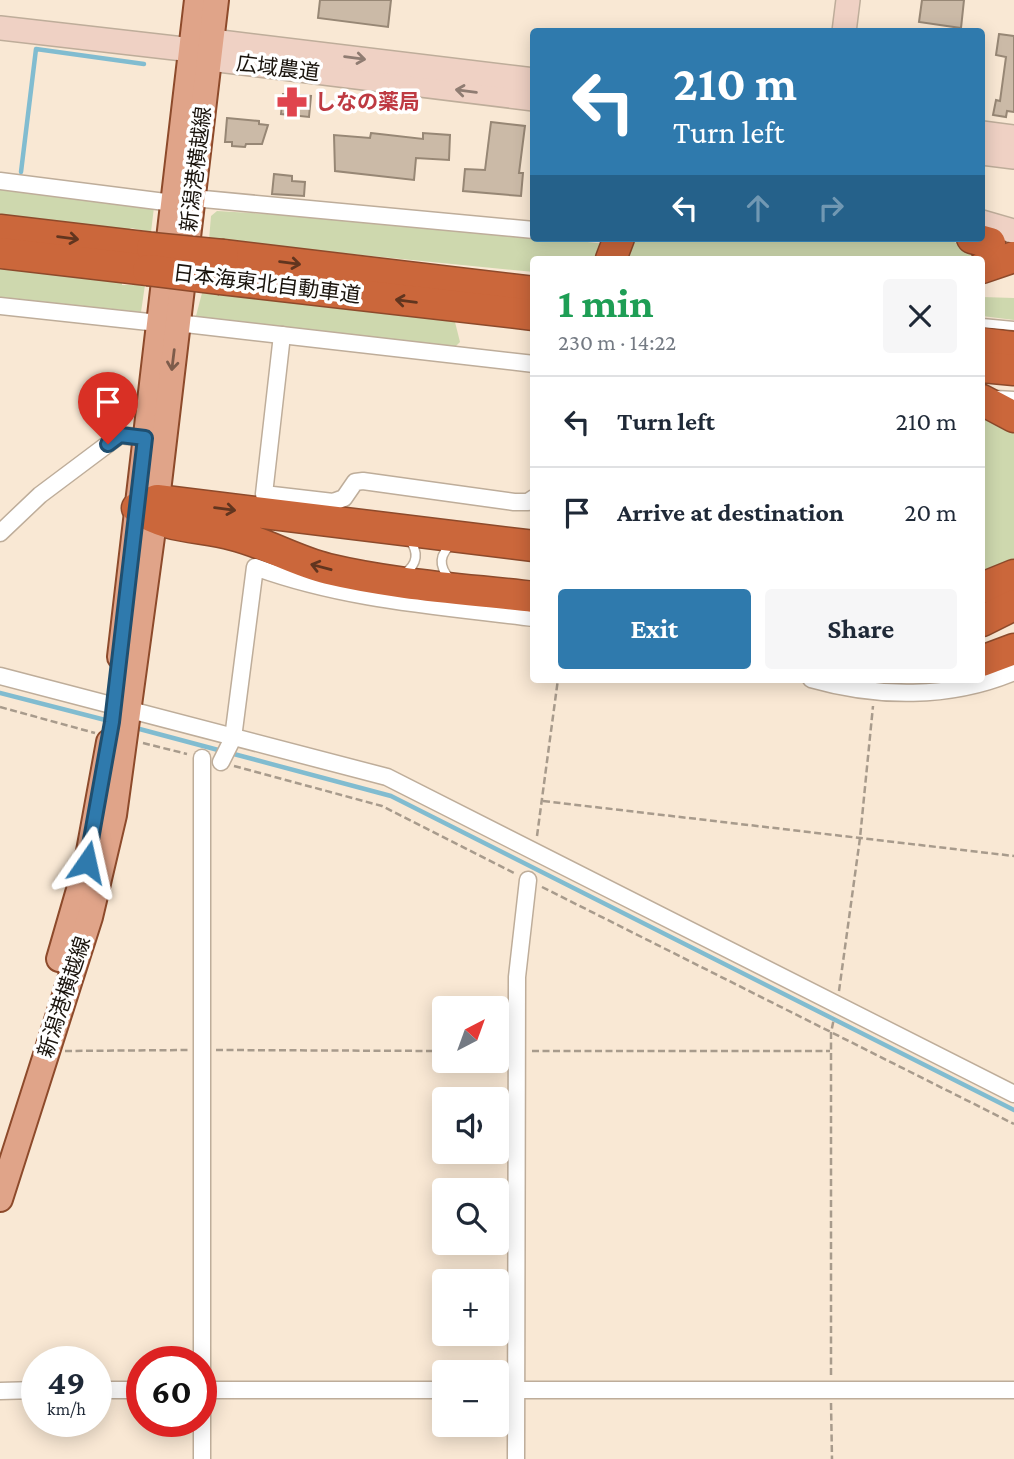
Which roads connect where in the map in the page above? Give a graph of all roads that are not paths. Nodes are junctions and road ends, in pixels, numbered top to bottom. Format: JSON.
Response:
{"nodes":[{"id":1,"x":197,"y":0,"type":"edge"},
{"id":2,"x":216,"y":0,"type":"edge"},
{"id":3,"x":848,"y":0,"type":"edge"},
{"id":4,"x":0,"y":28,"type":"edge"},
{"id":5,"x":844,"y":28,"type":"edge"},
{"id":6,"x":204,"y":50,"type":"junction"},
{"id":7,"x":530,"y":80,"type":"edge"},
{"id":8,"x":530,"y":98,"type":"edge"},
{"id":9,"x":985,"y":133,"type":"edge"},
{"id":10,"x":1014,"y":137,"type":"edge"},
{"id":11,"x":985,"y":153,"type":"edge"},
{"id":12,"x":1014,"y":157,"type":"edge"},
{"id":13,"x":0,"y":181,"type":"edge"},
{"id":14,"x":183,"y":200,"type":"junction"},
{"id":15,"x":0,"y":230,"type":"edge"},
{"id":16,"x":530,"y":230,"type":"edge"},
{"id":17,"x":0,"y":253,"type":"edge"},
{"id":18,"x":150,"y":259,"type":"junction"},
{"id":19,"x":530,"y":290,"type":"edge"},
{"id":20,"x":473,"y":297,"type":"junction"},
{"id":21,"x":0,"y":306,"type":"edge"},
{"id":22,"x":530,"y":317,"type":"edge"},
{"id":23,"x":168,"y":323,"type":"junction"},
{"id":24,"x":985,"y":323,"type":"edge"},
{"id":25,"x":1014,"y":326,"type":"edge"},
{"id":26,"x":282,"y":335,"type":"junction"},
{"id":27,"x":985,"y":343,"type":"edge"},
{"id":28,"x":1014,"y":347,"type":"edge"},
{"id":29,"x":530,"y":364,"type":"edge"},
{"id":30,"x":985,"y":367,"type":"edge"},
{"id":31,"x":1014,"y":370,"type":"edge"},
{"id":32,"x":985,"y":393,"type":"edge"},
{"id":33,"x":1014,"y":396,"type":"edge"},
{"id":34,"x":985,"y":402,"type":"edge"},
{"id":35,"x":1014,"y":416,"type":"edge"},
{"id":36,"x":145,"y":438,"type":"junction"},
{"id":37,"x":530,"y":501,"type":"edge"},
{"id":38,"x":149,"y":509,"type":"junction"},
{"id":39,"x":530,"y":526,"type":"edge"},
{"id":40,"x":398,"y":531,"type":"junction"},
{"id":41,"x":0,"y":533,"type":"edge"},
{"id":42,"x":460,"y":537,"type":"junction"},
{"id":43,"x":492,"y":541,"type":"junction"},
{"id":44,"x":530,"y":546,"type":"edge"},
{"id":45,"x":1014,"y":575,"type":"edge"},
{"id":46,"x":390,"y":580,"type":"junction"},
{"id":47,"x":985,"y":587,"type":"edge"},
{"id":48,"x":471,"y":590,"type":"junction"},
{"id":49,"x":530,"y":597,"type":"edge"},
{"id":50,"x":1014,"y":606,"type":"edge"},
{"id":51,"x":530,"y":617,"type":"edge"},
{"id":52,"x":985,"y":620,"type":"edge"},
{"id":53,"x":1014,"y":649,"type":"edge"},
{"id":54,"x":985,"y":660,"type":"edge"},
{"id":55,"x":1014,"y":672,"type":"edge"},
{"id":56,"x":0,"y":676,"type":"edge"},
{"id":57,"x":985,"y":681,"type":"edge"},
{"id":58,"x":832,"y":683,"type":"edge"},
{"id":59,"x":977,"y":683,"type":"edge"},
{"id":60,"x":122,"y":708,"type":"junction"},
{"id":61,"x":118,"y":738,"type":"junction"},
{"id":62,"x":233,"y":738,"type":"junction"},
{"id":63,"x":202,"y":758,"type":"road end"},
{"id":64,"x":221,"y":762,"type":"road end"},
{"id":65,"x":528,"y":880,"type":"road end"},
{"id":66,"x":1014,"y":1094,"type":"edge"},
{"id":67,"x":0,"y":1143,"type":"edge"},
{"id":68,"x":0,"y":1199,"type":"edge"},
{"id":69,"x":202,"y":1346,"type":"edge"},
{"id":70,"x":21,"y":1390,"type":"edge"},
{"id":71,"x":217,"y":1390,"type":"edge"},
{"id":72,"x":432,"y":1390,"type":"edge"},
{"id":73,"x":509,"y":1390,"type":"edge"},
{"id":74,"x":516,"y":1390,"type":"junction"},
{"id":75,"x":1014,"y":1390,"type":"edge"},
{"id":76,"x":0,"y":1391,"type":"edge"},
{"id":77,"x":202,"y":1437,"type":"edge"},
{"id":78,"x":202,"y":1459,"type":"edge"},
{"id":79,"x":516,"y":1459,"type":"edge"}],
"edges":[{"from":1,"to":6,"type":"main road","name":"新潟港横越線"},
{"from":2,"to":6,"type":"main road","name":"新潟港横越線"},
{"from":3,"to":5,"type":"street"},
{"from":4,"to":6,"type":"street","name":"広域農道"},
{"from":6,"to":7,"type":"street","name":"広域農道","one_way":true},
{"from":8,"to":6,"type":"street","name":"広域農道","one_way":true},
{"from":6,"to":14,"type":"main road","name":"新潟港横越線"},
{"from":9,"to":10,"type":"street"},
{"from":11,"to":12,"type":"street"},
{"from":13,"to":14,"type":"street"},
{"from":14,"to":16,"type":"street"},
{"from":14,"to":23,"type":"main road","name":"新潟港横越線"},
{"from":15,"to":18,"type":"highway","name":"日本海東北自動車道","one_way":true},
{"from":17,"to":18,"type":"highway","name":"日本海東北自動車道"},
{"from":18,"to":20,"type":"highway","name":"日本海東北自動車道","bridge":true},
{"from":19,"to":20,"type":"highway","name":"日本海東北自動車道"},
{"from":20,"to":22,"type":"highway","name":"日本海東北自動車道"},
{"from":21,"to":23,"type":"street"},
{"from":23,"to":26,"type":"street"},
{"from":23,"to":36,"type":"main road","name":"新潟港横越線"},
{"from":23,"to":38,"type":"main road","name":"新潟港横越線","one_way":true},
{"from":24,"to":25,"type":"lane"},
{"from":26,"to":29,"type":"street"},
{"from":26,"to":37,"type":"street"},
{"from":27,"to":28,"type":"highway"},
{"from":30,"to":31,"type":"highway"},
{"from":32,"to":33,"type":"lane"},
{"from":34,"to":35,"type":"highway"},
{"from":36,"to":38,"type":"main road","name":"新潟港横越線"},
{"from":36,"to":41,"type":"street"},
{"from":38,"to":40,"type":"highway","one_way":true},
{"from":46,"to":38,"type":"highway","one_way":true},
{"from":38,"to":60,"type":"main road","name":"新潟港横越線"},
{"from":39,"to":43,"type":"highway"},
{"from":40,"to":42,"type":"highway"},
{"from":40,"to":46,"type":"lane"},
{"from":42,"to":43,"type":"highway"},
{"from":42,"to":48,"type":"lane"},
{"from":43,"to":44,"type":"highway"},
{"from":45,"to":47,"type":"highway"},
{"from":46,"to":48,"type":"highway"},
{"from":48,"to":49,"type":"highway"},
{"from":50,"to":52,"type":"highway"},
{"from":51,"to":62,"type":"street"},
{"from":53,"to":54,"type":"highway"},
{"from":55,"to":57,"type":"street"},
{"from":56,"to":60,"type":"street"},
{"from":58,"to":59,"type":"street"},
{"from":60,"to":61,"type":"main road","name":"新潟港横越線"},
{"from":60,"to":62,"type":"street"},
{"from":61,"to":67,"type":"main road","name":"新潟港横越線"},
{"from":61,"to":68,"type":"main road","name":"新潟港横越線"},
{"from":62,"to":64,"type":"street"},
{"from":62,"to":66,"type":"street"},
{"from":63,"to":69,"type":"street"},
{"from":65,"to":74,"type":"street"},
{"from":70,"to":76,"type":"street"},
{"from":71,"to":72,"type":"street"},
{"from":73,"to":74,"type":"street"},
{"from":74,"to":75,"type":"street"},
{"from":74,"to":79,"type":"street"},
{"from":77,"to":78,"type":"street"}]}
